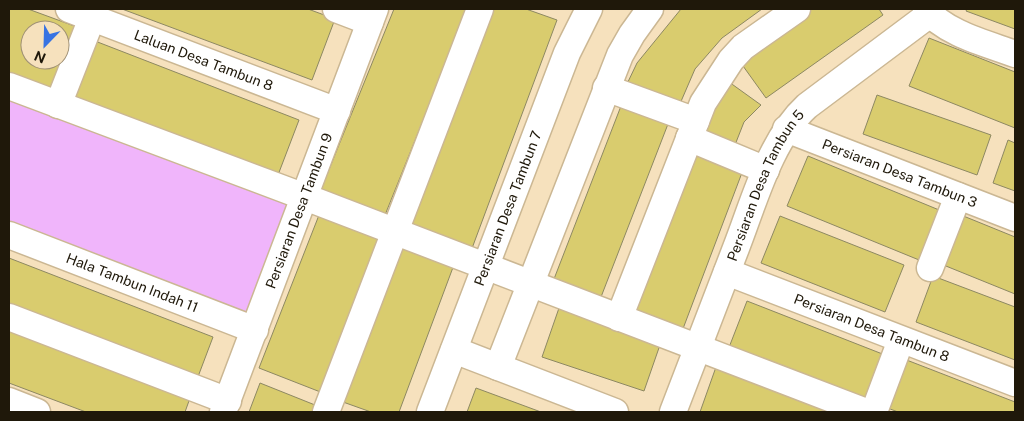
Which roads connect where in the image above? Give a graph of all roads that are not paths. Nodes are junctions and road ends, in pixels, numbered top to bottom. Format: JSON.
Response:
{"nodes":[{"id":1,"x":336,"y":9,"type":"edge"},
{"id":2,"x":480,"y":9,"type":"edge"},
{"id":3,"x":589,"y":9,"type":"edge"},
{"id":4,"x":650,"y":9,"type":"edge"},
{"id":5,"x":797,"y":9,"type":"edge"},
{"id":6,"x":928,"y":12,"type":"edge"},
{"id":7,"x":80,"y":13,"type":"edge"},
{"id":8,"x":373,"y":15,"type":"edge"},
{"id":9,"x":1015,"y":54,"type":"edge"},
{"id":10,"x":9,"y":86,"type":"edge"},
{"id":11,"x":606,"y":88,"type":"junction"},
{"id":12,"x":58,"y":105,"type":"junction"},
{"id":13,"x":337,"y":112,"type":"junction"},
{"id":14,"x":786,"y":129,"type":"junction"},
{"id":15,"x":692,"y":130,"type":"junction"},
{"id":16,"x":766,"y":170,"type":"junction"},
{"id":17,"x":958,"y":196,"type":"junction"},
{"id":18,"x":305,"y":197,"type":"junction"},
{"id":19,"x":1015,"y":218,"type":"edge"},
{"id":20,"x":395,"y":232,"type":"junction"},
{"id":21,"x":9,"y":235,"type":"edge"},
{"id":22,"x":486,"y":267,"type":"junction"},
{"id":23,"x":930,"y":268,"type":"dead end"},
{"id":24,"x":727,"y":272,"type":"junction"},
{"id":25,"x":530,"y":284,"type":"junction"},
{"id":26,"x":9,"y":317,"type":"edge"},
{"id":27,"x":619,"y":318,"type":"junction"},
{"id":28,"x":255,"y":330,"type":"junction"},
{"id":29,"x":902,"y":340,"type":"junction"},
{"id":30,"x":697,"y":348,"type":"junction"},
{"id":31,"x":454,"y":350,"type":"junction"},
{"id":32,"x":498,"y":367,"type":"junction"},
{"id":33,"x":1015,"y":383,"type":"edge"},
{"id":34,"x":9,"y":401,"type":"edge"},
{"id":35,"x":225,"y":407,"type":"edge"},
{"id":36,"x":38,"y":412,"type":"edge"},
{"id":37,"x":326,"y":412,"type":"edge"},
{"id":38,"x":430,"y":412,"type":"edge"},
{"id":39,"x":615,"y":412,"type":"edge"},
{"id":40,"x":673,"y":412,"type":"edge"},
{"id":41,"x":866,"y":412,"type":"edge"},
{"id":42,"x":874,"y":412,"type":"edge"}],
"edges":[{"from":1,"to":8,"type":"street"},
{"from":2,"to":20,"type":"street"},
{"from":3,"to":22,"type":"street","name":"Persiaran Desa Tambun 7"},
{"from":4,"to":11,"type":"street"},
{"from":5,"to":15,"type":"street"},
{"from":6,"to":9,"type":"street"},
{"from":6,"to":14,"type":"street","name":"Persiaran Desa Tambun 5"},
{"from":7,"to":12,"type":"street"},
{"from":7,"to":13,"type":"street","name":"Laluan Desa Tambun 8"},
{"from":8,"to":13,"type":"street","name":"Persiaran Desa Tambun 9"},
{"from":10,"to":12,"type":"street"},
{"from":11,"to":15,"type":"street"},
{"from":11,"to":25,"type":"street"},
{"from":12,"to":18,"type":"street"},
{"from":13,"to":18,"type":"street","name":"Persiaran Desa Tambun 9"},
{"from":14,"to":16,"type":"street","name":"Persiaran Desa Tambun 5"},
{"from":14,"to":17,"type":"street","name":"Persiaran Desa Tambun 3"},
{"from":15,"to":16,"type":"street"},
{"from":15,"to":27,"type":"street"},
{"from":16,"to":24,"type":"street","name":"Persiaran Desa Tambun 5"},
{"from":17,"to":19,"type":"street","name":"Persiaran Desa Tambun 3"},
{"from":17,"to":23,"type":"street"},
{"from":18,"to":20,"type":"street"},
{"from":18,"to":28,"type":"street","name":"Persiaran Desa Tambun 9"},
{"from":20,"to":22,"type":"street"},
{"from":20,"to":37,"type":"street"},
{"from":21,"to":28,"type":"street","name":"Hala Tambun Indah 11"},
{"from":22,"to":25,"type":"street"},
{"from":22,"to":31,"type":"street","name":"Persiaran Desa Tambun 7"},
{"from":24,"to":29,"type":"street","name":"Persiaran Desa Tambun 8"},
{"from":24,"to":30,"type":"street","name":"Persiaran Desa Tambun 5"},
{"from":25,"to":27,"type":"street"},
{"from":25,"to":32,"type":"street"},
{"from":26,"to":35,"type":"street"},
{"from":27,"to":30,"type":"street"},
{"from":28,"to":35,"type":"street","name":"Persiaran Desa Tambun 9"},
{"from":29,"to":33,"type":"street","name":"Persiaran Desa Tambun 8"},
{"from":29,"to":42,"type":"street"},
{"from":30,"to":40,"type":"street","name":"Persiaran Desa Tambun 5"},
{"from":30,"to":41,"type":"street"},
{"from":31,"to":32,"type":"street"},
{"from":31,"to":38,"type":"street","name":"Persiaran Desa Tambun 7"},
{"from":32,"to":39,"type":"street"},
{"from":34,"to":36,"type":"street"}]}
